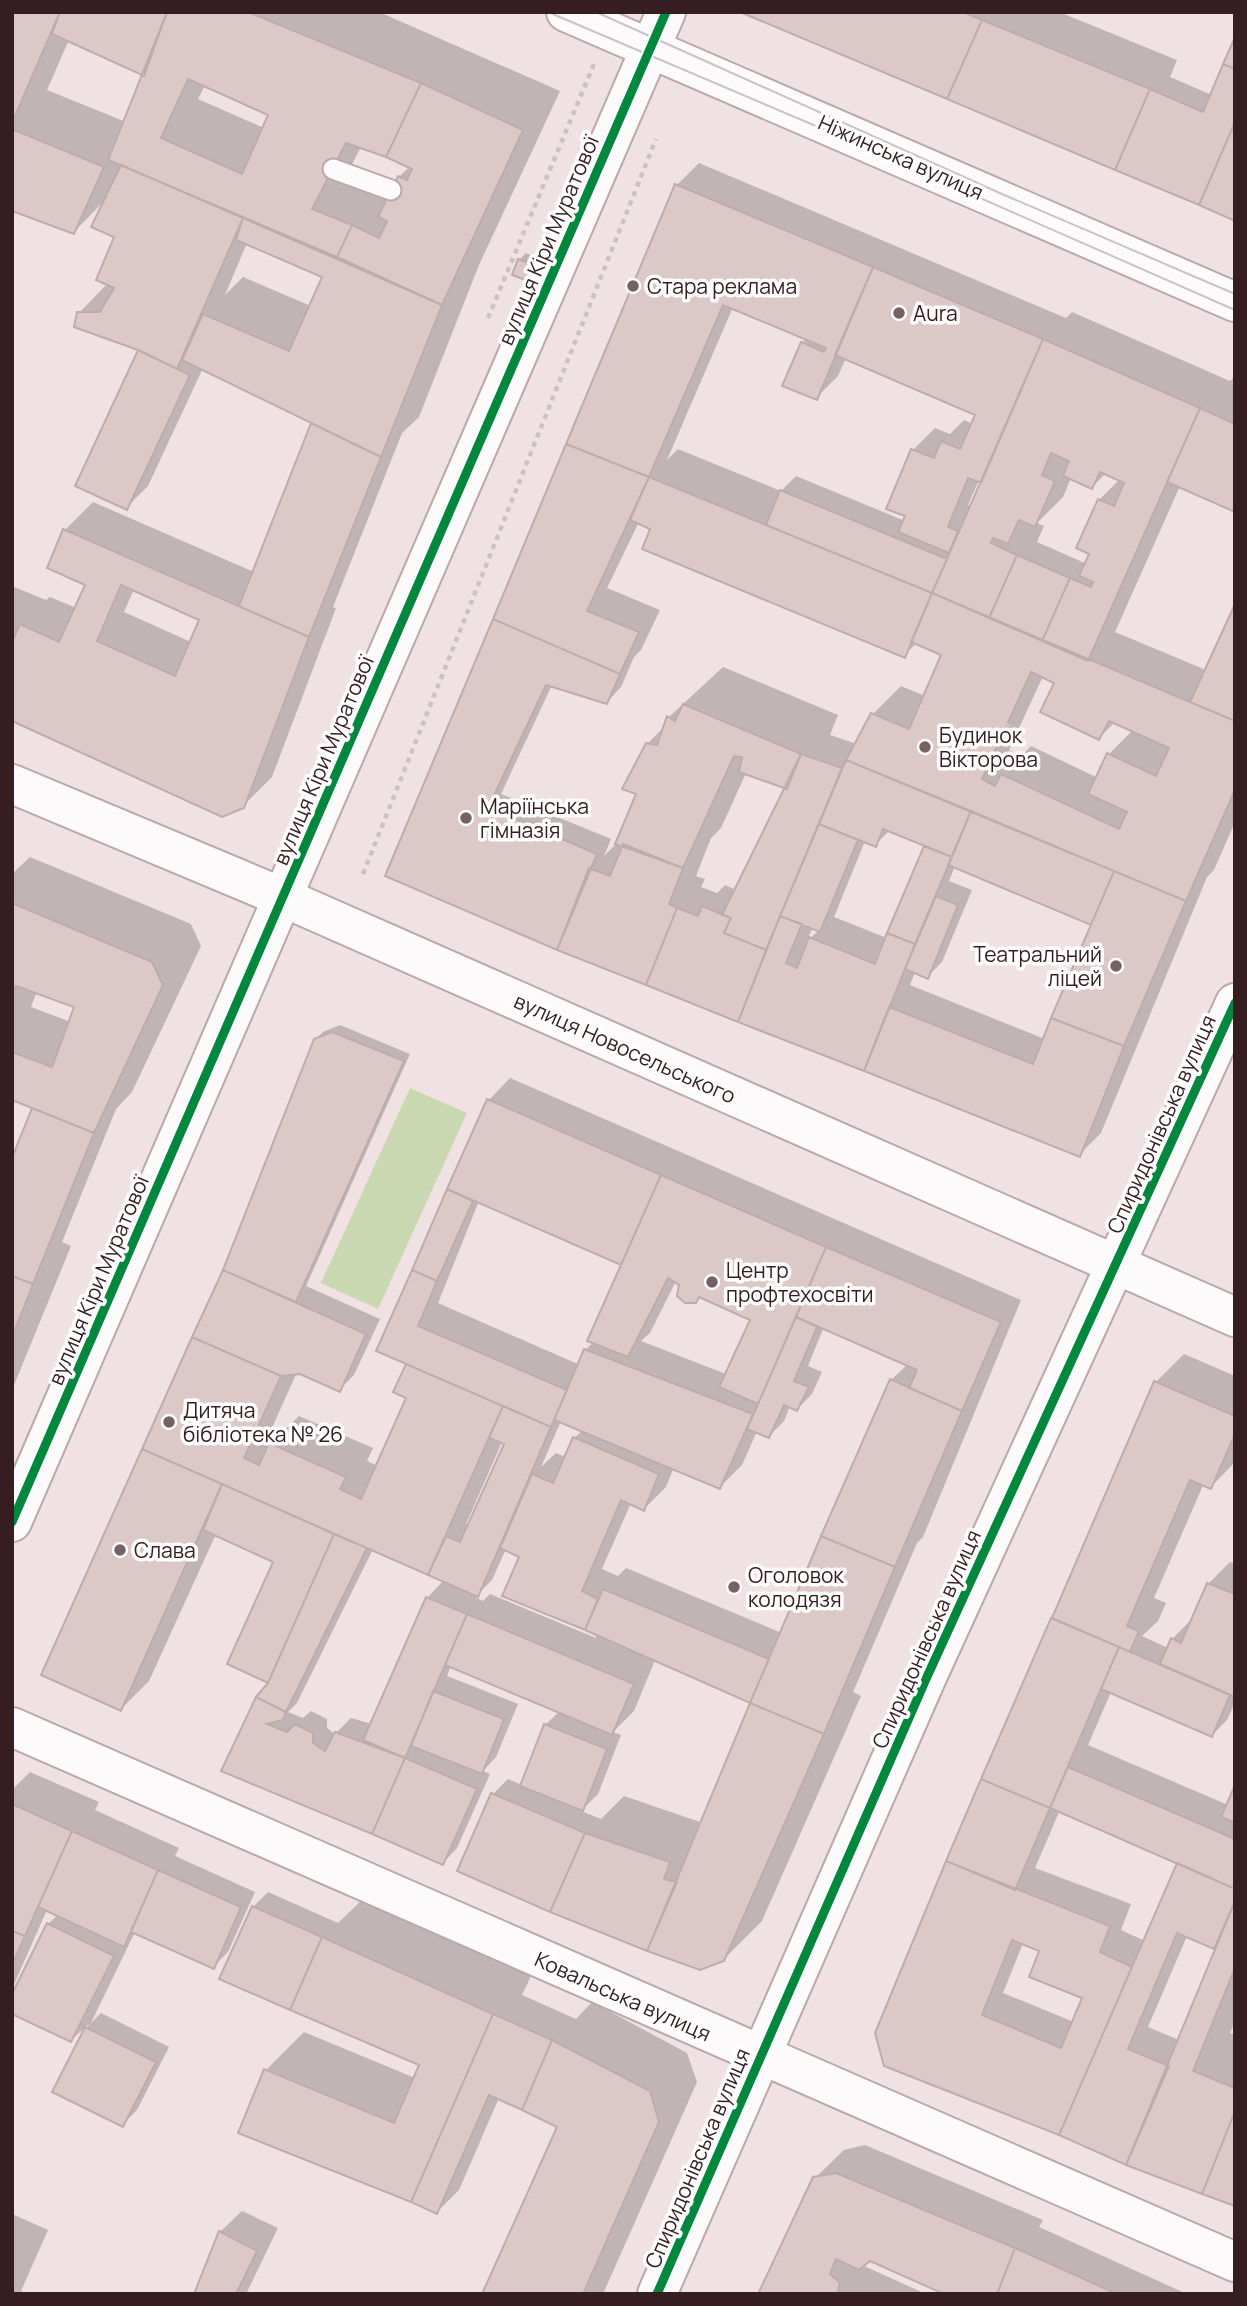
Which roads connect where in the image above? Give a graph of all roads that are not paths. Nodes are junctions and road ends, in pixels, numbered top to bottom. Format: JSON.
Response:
{"nodes":[{"id":1,"x":566,"y":12,"type":"edge"},
{"id":2,"x":666,"y":12,"type":"edge"},
{"id":3,"x":650,"y":48,"type":"junction"},
{"id":4,"x":333,"y":169,"type":"dead end"},
{"id":5,"x":391,"y":190,"type":"dead end"},
{"id":6,"x":1235,"y":302,"type":"edge"},
{"id":7,"x":12,"y":784,"type":"edge"},
{"id":8,"x":282,"y":897,"type":"junction"},
{"id":9,"x":1235,"y":1003,"type":"edge"},
{"id":10,"x":1117,"y":1266,"type":"junction"},
{"id":11,"x":1235,"y":1317,"type":"edge"},
{"id":12,"x":12,"y":1522,"type":"edge"},
{"id":13,"x":12,"y":1727,"type":"edge"},
{"id":14,"x":760,"y":2057,"type":"junction"},
{"id":15,"x":1235,"y":2262,"type":"edge"},
{"id":16,"x":657,"y":2294,"type":"edge"}],
"edges":[{"from":1,"to":3,"type":"street","name":"Ніжинська вулиця"},
{"from":2,"to":3,"type":"street","name":"вулиця Кіри Муратової"},
{"from":3,"to":6,"type":"street","name":"Ніжинська вулиця"},
{"from":3,"to":8,"type":"street","name":"вулиця Кіри Муратової"},
{"from":4,"to":5,"type":"lane"},
{"from":7,"to":8,"type":"street","name":"вулиця Новосельського"},
{"from":8,"to":10,"type":"street","name":"вулиця Новосельського"},
{"from":8,"to":12,"type":"street","name":"вулиця Кіри Муратової"},
{"from":9,"to":10,"type":"street","name":"Спиридонівська вулиця"},
{"from":10,"to":11,"type":"street","name":"вулиця Новосельського"},
{"from":10,"to":14,"type":"street","name":"Спиридонівська вулиця"},
{"from":13,"to":14,"type":"street","name":"Ковальська вулиця"},
{"from":14,"to":15,"type":"street","name":"Ковальська вулиця"},
{"from":14,"to":16,"type":"street","name":"Спиридонівська вулиця"}]}
